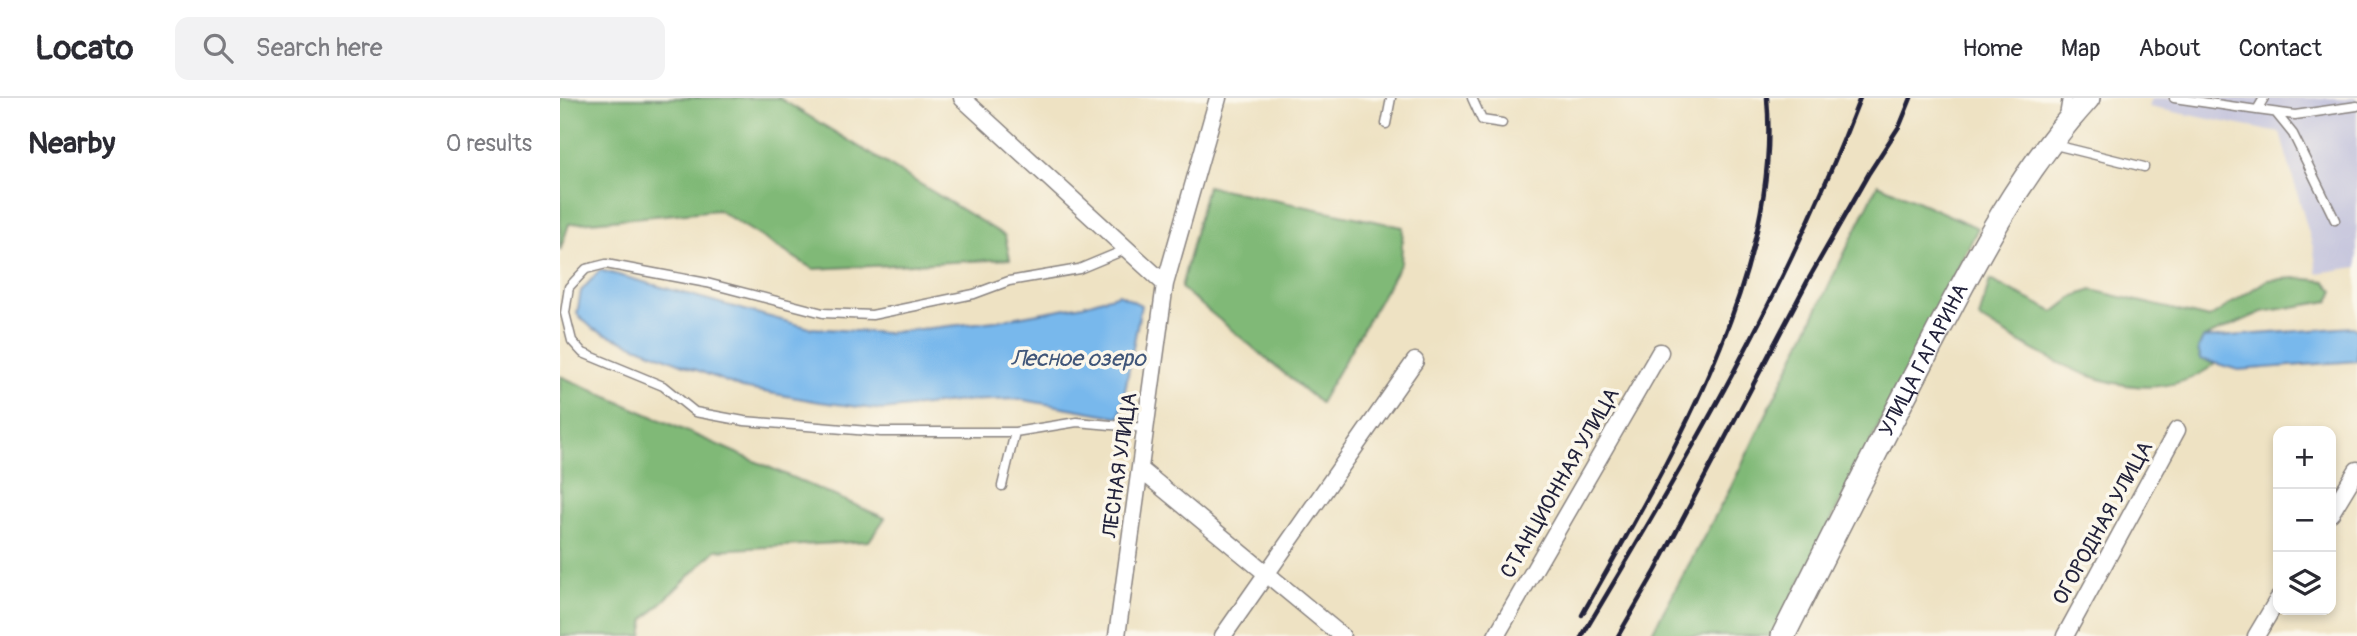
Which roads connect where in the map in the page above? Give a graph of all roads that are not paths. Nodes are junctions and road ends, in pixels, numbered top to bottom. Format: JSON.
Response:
{"nodes":[{"id":1,"x":962,"y":98,"type":"edge"},
{"id":2,"x":1218,"y":98,"type":"edge"},
{"id":3,"x":1391,"y":98,"type":"edge"},
{"id":4,"x":1472,"y":98,"type":"edge"},
{"id":5,"x":2067,"y":98,"type":"edge"},
{"id":6,"x":2088,"y":98,"type":"edge"},
{"id":7,"x":2174,"y":98,"type":"edge"},
{"id":8,"x":2263,"y":98,"type":"edge"},
{"id":9,"x":2357,"y":106,"type":"edge"},
{"id":10,"x":2257,"y":110,"type":"junction"},
{"id":11,"x":2276,"y":113,"type":"junction"},
{"id":12,"x":1502,"y":123,"type":"dead end"},
{"id":13,"x":1387,"y":124,"type":"dead end"},
{"id":14,"x":2055,"y":135,"type":"junction"},
{"id":15,"x":2144,"y":167,"type":"dead end"},
{"id":16,"x":2335,"y":220,"type":"dead end"},
{"id":17,"x":1127,"y":249,"type":"junction"},
{"id":18,"x":1165,"y":284,"type":"junction"},
{"id":19,"x":1660,"y":352,"type":"dead end"},
{"id":20,"x":1415,"y":361,"type":"dead end"},
{"id":21,"x":1147,"y":428,"type":"junction"},
{"id":22,"x":2177,"y":430,"type":"dead end"},
{"id":23,"x":1015,"y":432,"type":"junction"},
{"id":24,"x":1141,"y":470,"type":"junction"},
{"id":25,"x":2357,"y":470,"type":"edge"},
{"id":26,"x":1002,"y":486,"type":"dead end"},
{"id":27,"x":2336,"y":505,"type":"edge"},
{"id":28,"x":1268,"y":572,"type":"junction"},
{"id":29,"x":2273,"y":607,"type":"edge"},
{"id":30,"x":1117,"y":636,"type":"edge"},
{"id":31,"x":1223,"y":636,"type":"edge"},
{"id":32,"x":1342,"y":636,"type":"edge"},
{"id":33,"x":1496,"y":636,"type":"edge"},
{"id":34,"x":1783,"y":636,"type":"edge"},
{"id":35,"x":2065,"y":636,"type":"edge"},
{"id":36,"x":2256,"y":636,"type":"edge"}],
"edges":[{"from":1,"to":17,"type":"street"},
{"from":2,"to":18,"type":"street","name":"ЛЕСНАЯ УЛИЦА"},
{"from":3,"to":13,"type":"lane"},
{"from":4,"to":12,"type":"lane"},
{"from":5,"to":14,"type":"lane"},
{"from":6,"to":14,"type":"street","name":"УЛИЦА ГАГАРИНА"},
{"from":7,"to":10,"type":"lane"},
{"from":8,"to":10,"type":"lane"},
{"from":9,"to":11,"type":"lane"},
{"from":10,"to":11,"type":"lane"},
{"from":11,"to":16,"type":"lane"},
{"from":14,"to":15,"type":"lane"},
{"from":14,"to":34,"type":"street","name":"УЛИЦА ГАГАРИНА"},
{"from":17,"to":18,"type":"street"},
{"from":17,"to":23,"type":"lane"},
{"from":18,"to":21,"type":"street","name":"ЛЕСНАЯ УЛИЦА"},
{"from":19,"to":33,"type":"street","name":"СТАНЦИОННАЯ УЛИЦА"},
{"from":20,"to":28,"type":"street"},
{"from":21,"to":23,"type":"lane"},
{"from":21,"to":24,"type":"street","name":"ЛЕСНАЯ УЛИЦА"},
{"from":22,"to":35,"type":"street","name":"ОГОРОДНАЯ УЛИЦА"},
{"from":23,"to":26,"type":"lane"},
{"from":24,"to":28,"type":"street"},
{"from":24,"to":30,"type":"street","name":"ЛЕСНАЯ УЛИЦА"},
{"from":25,"to":27,"type":"street"},
{"from":28,"to":31,"type":"street"},
{"from":28,"to":32,"type":"street"},
{"from":29,"to":36,"type":"street"}]}
